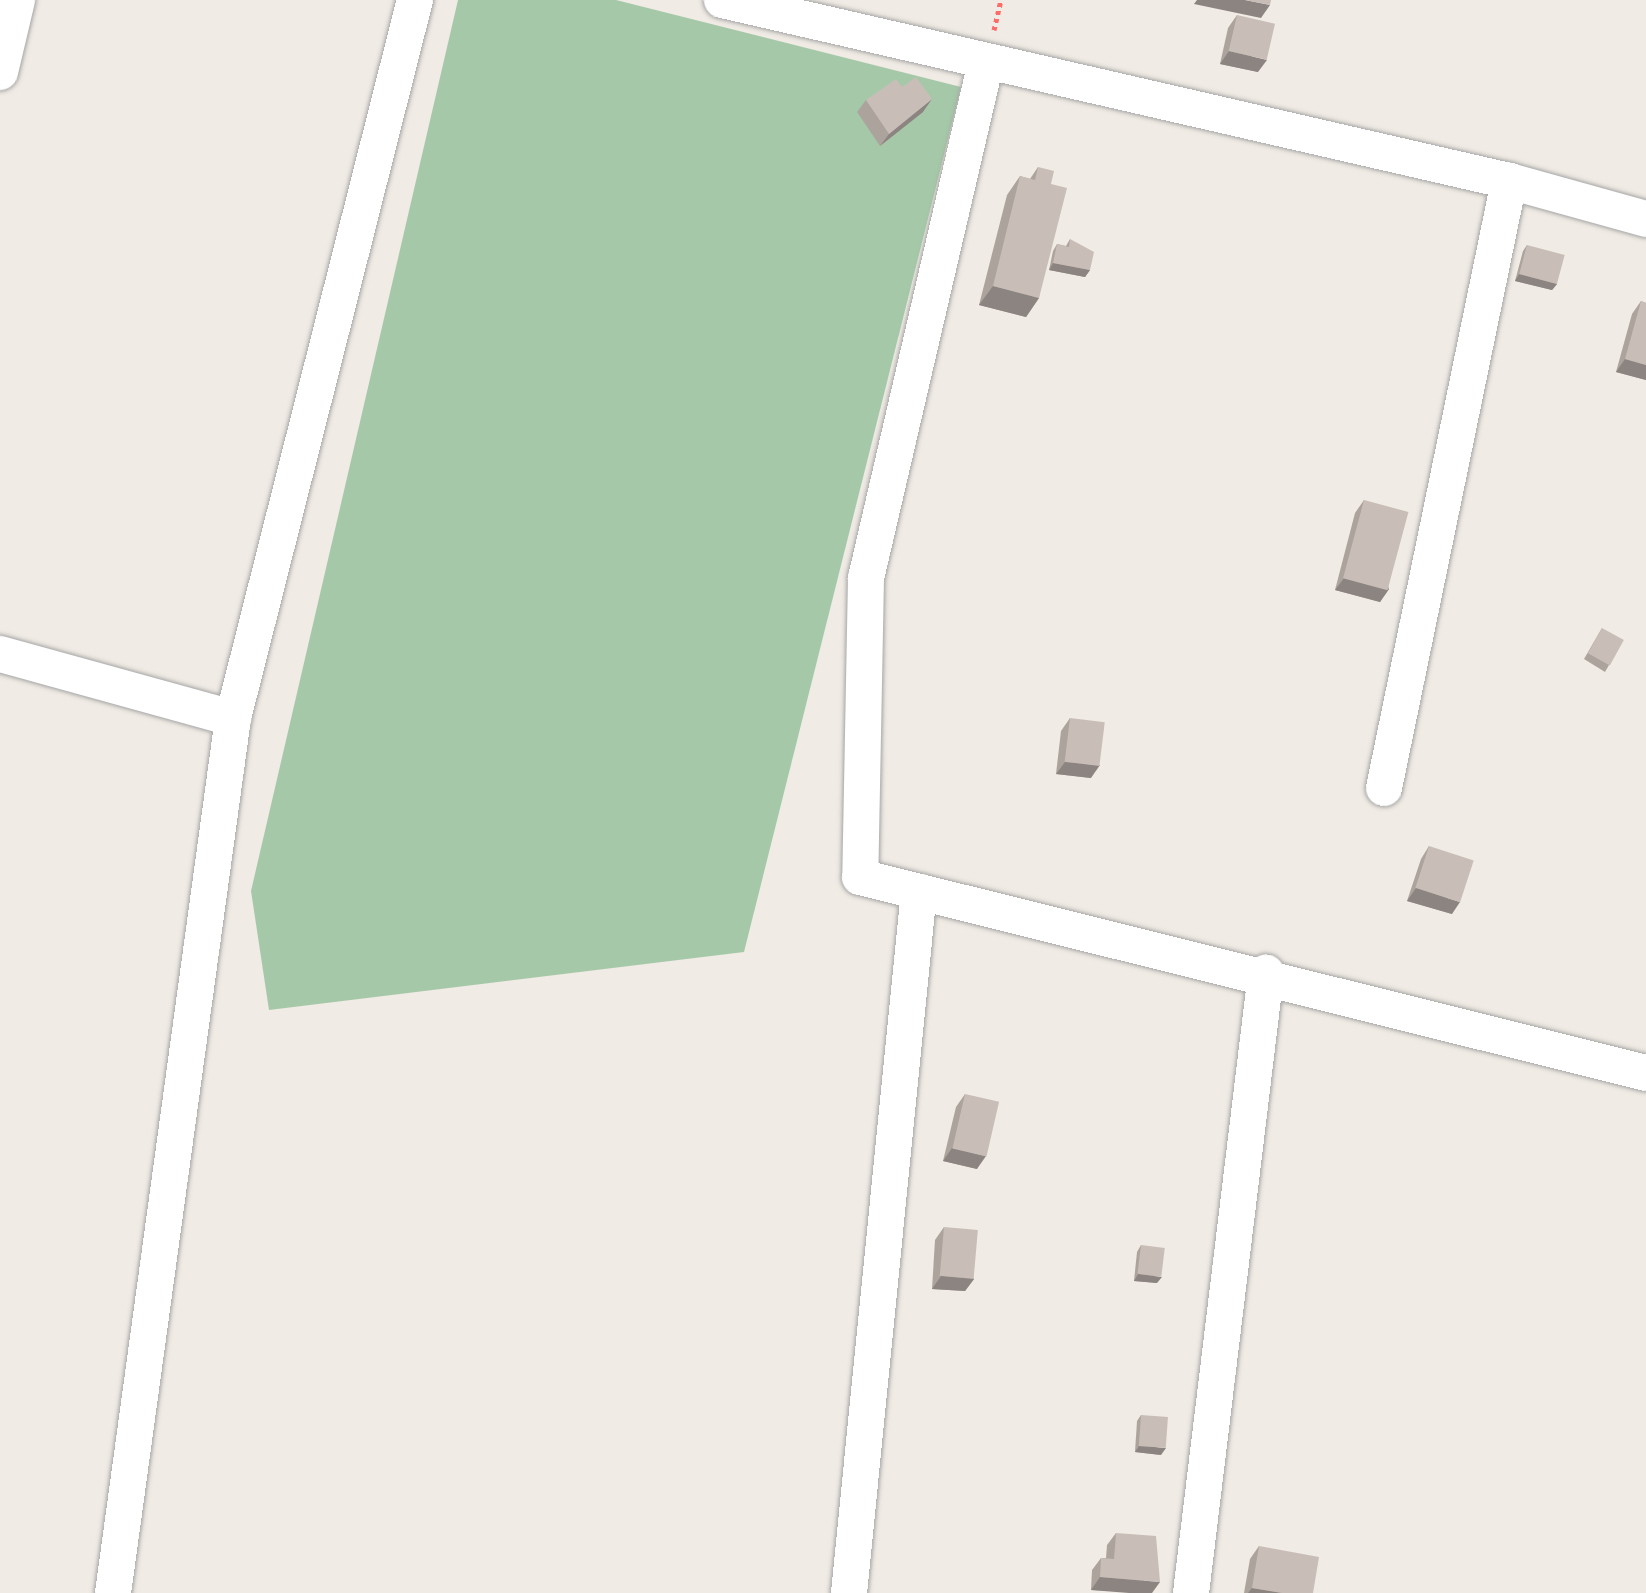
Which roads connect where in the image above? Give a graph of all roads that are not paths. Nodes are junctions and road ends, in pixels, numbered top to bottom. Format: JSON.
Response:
{"nodes":[{"id":1,"x":17,"y":0,"type":"edge"},
{"id":2,"x":415,"y":0,"type":"edge"},
{"id":3,"x":722,"y":0,"type":"edge"},
{"id":4,"x":986,"y":62,"type":"junction"},
{"id":5,"x":0,"y":72,"type":"edge"},
{"id":6,"x":1509,"y":181,"type":"junction"},
{"id":7,"x":1646,"y":219,"type":"edge"},
{"id":8,"x":0,"y":654,"type":"edge"},
{"id":9,"x":233,"y":718,"type":"junction"},
{"id":10,"x":1384,"y":788,"type":"dead end"},
{"id":11,"x":919,"y":891,"type":"junction"},
{"id":12,"x":1266,"y":973,"type":"junction"},
{"id":13,"x":1646,"y":1073,"type":"edge"},
{"id":14,"x":113,"y":1593,"type":"edge"},
{"id":15,"x":849,"y":1593,"type":"edge"},
{"id":16,"x":1191,"y":1593,"type":"edge"}],
"edges":[{"from":1,"to":5,"type":"street"},
{"from":2,"to":9,"type":"street"},
{"from":3,"to":4,"type":"street"},
{"from":4,"to":6,"type":"street"},
{"from":4,"to":11,"type":"street"},
{"from":6,"to":7,"type":"street"},
{"from":6,"to":10,"type":"street"},
{"from":8,"to":9,"type":"street"},
{"from":9,"to":14,"type":"street"},
{"from":11,"to":12,"type":"street"},
{"from":11,"to":15,"type":"street"},
{"from":12,"to":13,"type":"street"},
{"from":12,"to":16,"type":"street"}]}
